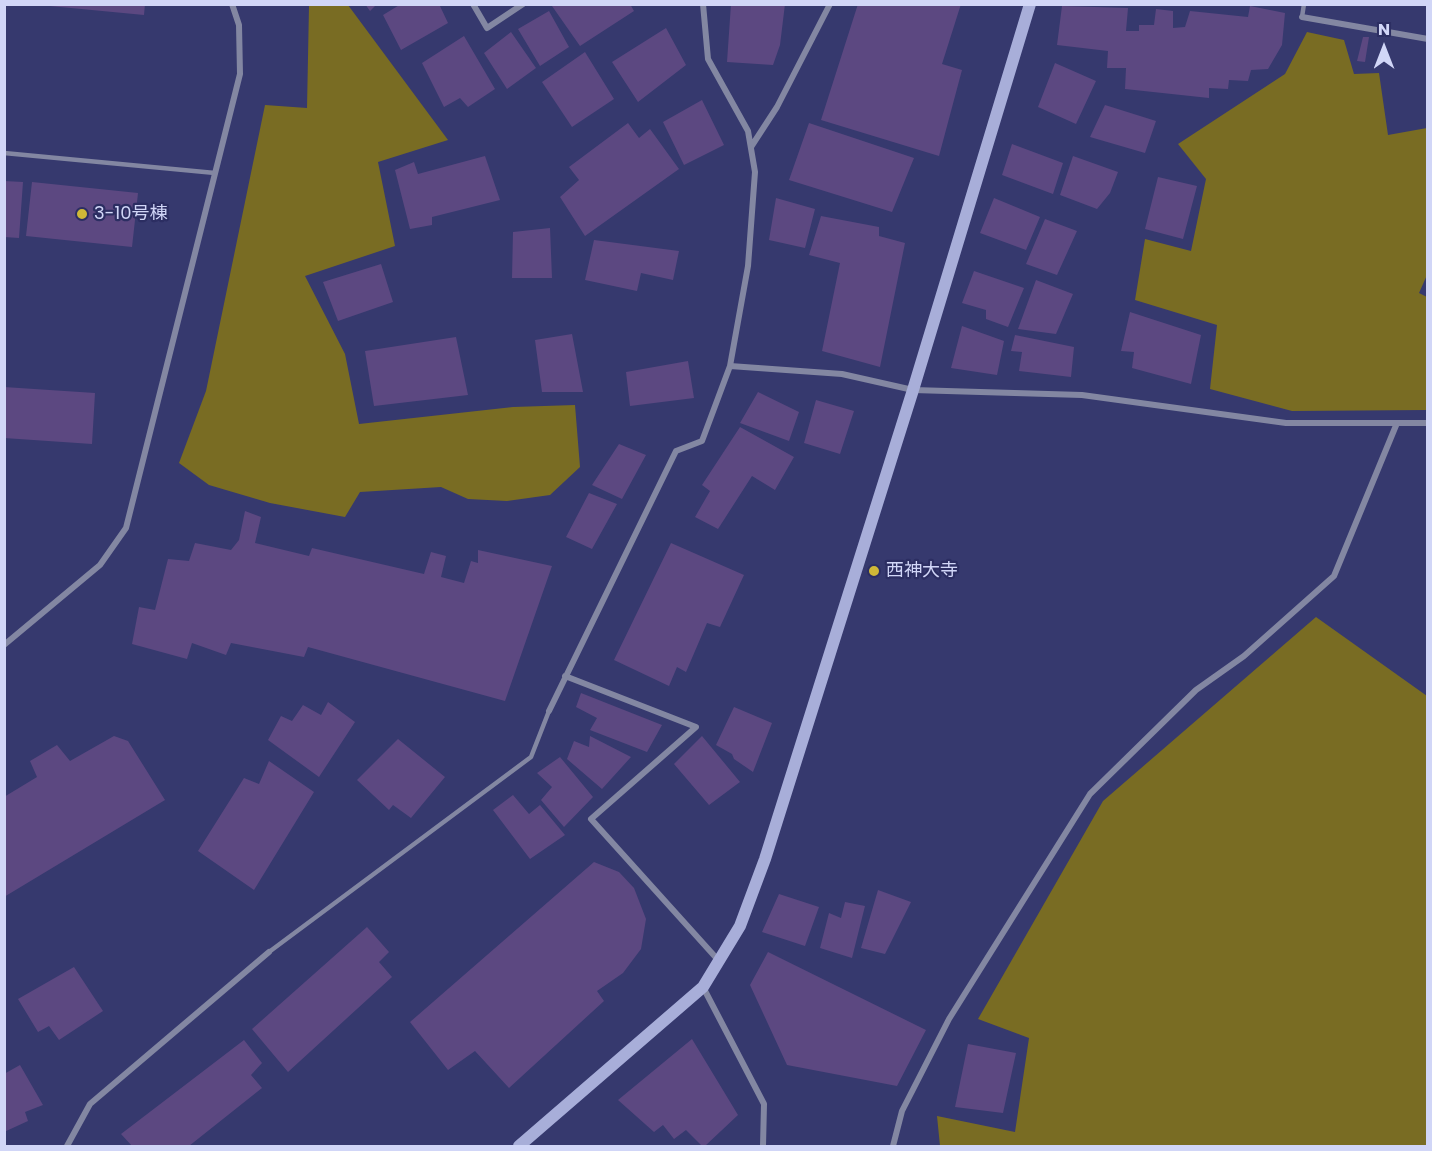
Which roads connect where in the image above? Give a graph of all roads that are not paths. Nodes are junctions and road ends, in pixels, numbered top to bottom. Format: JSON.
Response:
{"nodes":[{"id":1,"x":232,"y":4,"type":"edge"},
{"id":2,"x":473,"y":4,"type":"edge"},
{"id":3,"x":523,"y":4,"type":"edge"},
{"id":4,"x":703,"y":4,"type":"edge"},
{"id":5,"x":830,"y":4,"type":"edge"},
{"id":6,"x":1030,"y":4,"type":"edge"},
{"id":7,"x":1304,"y":4,"type":"edge"},
{"id":8,"x":1302,"y":17,"type":"joint"},
{"id":9,"x":1428,"y":39,"type":"edge"},
{"id":10,"x":751,"y":148,"type":"junction"},
{"id":11,"x":4,"y":153,"type":"edge"},
{"id":12,"x":215,"y":173,"type":"junction"},
{"id":13,"x":730,"y":366,"type":"junction"},
{"id":14,"x":913,"y":390,"type":"junction"},
{"id":15,"x":1397,"y":423,"type":"junction"},
{"id":16,"x":1428,"y":423,"type":"edge"},
{"id":17,"x":4,"y":645,"type":"edge"},
{"id":18,"x":565,"y":676,"type":"junction"},
{"id":19,"x":549,"y":711,"type":"joint"},
{"id":20,"x":269,"y":952,"type":"joint"},
{"id":21,"x":719,"y":961,"type":"junction"},
{"id":22,"x":703,"y":987,"type":"junction"},
{"id":23,"x":67,"y":1146,"type":"edge"},
{"id":24,"x":519,"y":1146,"type":"edge"},
{"id":25,"x":763,"y":1146,"type":"edge"},
{"id":26,"x":893,"y":1146,"type":"edge"}],
"edges":[{"from":1,"to":12,"type":"street"},
{"from":2,"to":3,"type":"street"},
{"from":4,"to":10,"type":"street"},
{"from":5,"to":10,"type":"street"},
{"from":6,"to":14,"type":"street"},
{"from":7,"to":8,"type":"lane"},
{"from":8,"to":9,"type":"street"},
{"from":10,"to":13,"type":"street"},
{"from":11,"to":12,"type":"lane"},
{"from":12,"to":17,"type":"street"},
{"from":13,"to":14,"type":"street"},
{"from":13,"to":18,"type":"street"},
{"from":14,"to":15,"type":"street"},
{"from":14,"to":21,"type":"street"},
{"from":15,"to":16,"type":"street"},
{"from":15,"to":26,"type":"street"},
{"from":18,"to":19,"type":"street"},
{"from":18,"to":21,"type":"street"},
{"from":19,"to":20,"type":"lane"},
{"from":20,"to":23,"type":"street"},
{"from":21,"to":22,"type":"street"},
{"from":22,"to":24,"type":"street"},
{"from":22,"to":25,"type":"street"}]}
